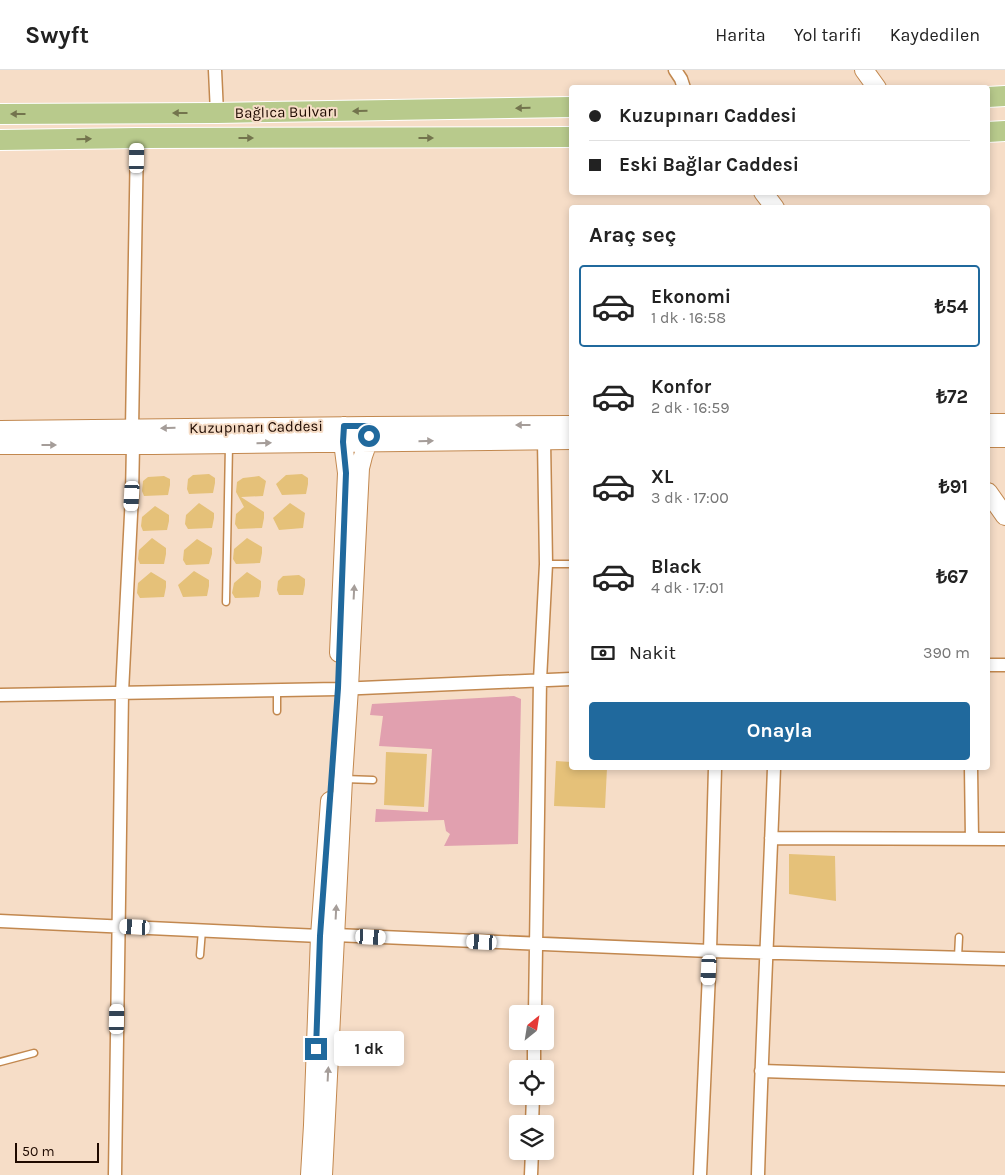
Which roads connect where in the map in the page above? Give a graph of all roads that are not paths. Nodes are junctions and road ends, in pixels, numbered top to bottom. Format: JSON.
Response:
{"nodes":[{"id":1,"x":215,"y":70,"type":"edge"},
{"id":2,"x":675,"y":70,"type":"edge"},
{"id":3,"x":864,"y":70,"type":"edge"},
{"id":4,"x":683,"y":85,"type":"edge"},
{"id":5,"x":875,"y":85,"type":"edge"},
{"id":6,"x":1005,"y":96,"type":"edge"},
{"id":7,"x":990,"y":97,"type":"edge"},
{"id":8,"x":569,"y":107,"type":"edge"},
{"id":9,"x":216,"y":113,"type":"junction"},
{"id":10,"x":0,"y":114,"type":"edge"},
{"id":11,"x":1005,"y":131,"type":"edge"},
{"id":12,"x":990,"y":132,"type":"edge"},
{"id":13,"x":137,"y":138,"type":"junction"},
{"id":14,"x":569,"y":138,"type":"edge"},
{"id":15,"x":0,"y":140,"type":"edge"},
{"id":16,"x":990,"y":423,"type":"edge"},
{"id":17,"x":1005,"y":423,"type":"edge"},
{"id":18,"x":569,"y":425,"type":"edge"},
{"id":19,"x":0,"y":430,"type":"edge"},
{"id":20,"x":343,"y":434,"type":"junction"},
{"id":21,"x":369,"y":434,"type":"junction"},
{"id":22,"x":133,"y":437,"type":"junction"},
{"id":23,"x":990,"y":438,"type":"edge"},
{"id":24,"x":1005,"y":438,"type":"edge"},
{"id":25,"x":544,"y":440,"type":"junction"},
{"id":26,"x":569,"y":440,"type":"edge"},
{"id":27,"x":229,"y":444,"type":"junction"},
{"id":28,"x":0,"y":445,"type":"edge"},
{"id":29,"x":990,"y":495,"type":"edge"},
{"id":30,"x":1005,"y":516,"type":"edge"},
{"id":31,"x":546,"y":564,"type":"junction"},
{"id":32,"x":569,"y":564,"type":"edge"},
{"id":33,"x":226,"y":602,"type":"dead end"},
{"id":34,"x":1005,"y":665,"type":"edge"},
{"id":35,"x":990,"y":666,"type":"edge"},
{"id":36,"x":569,"y":679,"type":"edge"},
{"id":37,"x":540,"y":680,"type":"junction"},
{"id":38,"x":343,"y":688,"type":"junction"},
{"id":39,"x":277,"y":690,"type":"junction"},
{"id":40,"x":122,"y":692,"type":"junction"},
{"id":41,"x":0,"y":695,"type":"edge"},
{"id":42,"x":277,"y":711,"type":"dead end"},
{"id":43,"x":715,"y":770,"type":"edge"},
{"id":44,"x":774,"y":770,"type":"edge"},
{"id":45,"x":971,"y":770,"type":"edge"},
{"id":46,"x":343,"y":780,"type":"junction"},
{"id":47,"x":373,"y":780,"type":"dead end"},
{"id":48,"x":771,"y":838,"type":"junction"},
{"id":49,"x":972,"y":839,"type":"junction"},
{"id":50,"x":1005,"y":839,"type":"edge"},
{"id":51,"x":0,"y":921,"type":"edge"},
{"id":52,"x":118,"y":926,"type":"junction"},
{"id":53,"x":202,"y":930,"type":"junction"},
{"id":54,"x":327,"y":935,"type":"junction"},
{"id":55,"x":959,"y":937,"type":"dead end"},
{"id":56,"x":537,"y":944,"type":"junction"},
{"id":57,"x":710,"y":951,"type":"junction"},
{"id":58,"x":767,"y":952,"type":"junction"},
{"id":59,"x":200,"y":955,"type":"dead end"},
{"id":60,"x":958,"y":957,"type":"junction"},
{"id":61,"x":1005,"y":958,"type":"edge"},
{"id":62,"x":535,"y":1005,"type":"edge"},
{"id":63,"x":34,"y":1053,"type":"dead end"},
{"id":64,"x":0,"y":1062,"type":"edge"},
{"id":65,"x":761,"y":1072,"type":"junction"},
{"id":66,"x":1005,"y":1079,"type":"edge"},
{"id":67,"x":532,"y":1160,"type":"edge"},
{"id":68,"x":115,"y":1175,"type":"edge"},
{"id":69,"x":310,"y":1175,"type":"edge"},
{"id":70,"x":323,"y":1175,"type":"edge"},
{"id":71,"x":531,"y":1175,"type":"edge"},
{"id":72,"x":700,"y":1175,"type":"edge"},
{"id":73,"x":758,"y":1175,"type":"edge"}],
"edges":[{"from":1,"to":9,"type":"street"},
{"from":2,"to":4,"type":"street"},
{"from":3,"to":5,"type":"street"},
{"from":6,"to":7,"type":"main road"},
{"from":8,"to":9,"type":"main road","name":"Bağlıca Bulvarı","one_way":true},
{"from":9,"to":10,"type":"main road","name":"Bağlıca Bulvarı","one_way":true},
{"from":11,"to":12,"type":"main road"},
{"from":13,"to":14,"type":"main road","name":"Bağlıca Bulvarı","one_way":true},
{"from":15,"to":13,"type":"main road","name":"Bağlıca Bulvarı","one_way":true},
{"from":13,"to":22,"type":"street"},
{"from":16,"to":17,"type":"street"},
{"from":18,"to":21,"type":"street","name":"Kuzupınarı Caddesi","one_way":true},
{"from":19,"to":22,"type":"street","name":"Kuzupınarı Caddesi"},
{"from":20,"to":21,"type":"street","name":"Kuzupınarı Caddesi"},
{"from":20,"to":22,"type":"street","name":"Kuzupınarı Caddesi","one_way":true},
{"from":27,"to":20,"type":"street","name":"Kuzupınarı Caddesi","one_way":true},
{"from":20,"to":38,"type":"street"},
{"from":21,"to":25,"type":"street","name":"Kuzupınarı Caddesi","one_way":true},
{"from":38,"to":21,"type":"street","one_way":true},
{"from":22,"to":27,"type":"street","name":"Kuzupınarı Caddesi"},
{"from":28,"to":22,"type":"street","name":"Kuzupınarı Caddesi","one_way":true},
{"from":22,"to":40,"type":"street"},
{"from":23,"to":24,"type":"street"},
{"from":25,"to":26,"type":"street","name":"Kuzupınarı Caddesi"},
{"from":25,"to":31,"type":"street"},
{"from":27,"to":33,"type":"lane"},
{"from":29,"to":30,"type":"street"},
{"from":31,"to":32,"type":"lane"},
{"from":31,"to":37,"type":"street"},
{"from":34,"to":35,"type":"street"},
{"from":36,"to":37,"type":"street"},
{"from":37,"to":38,"type":"street"},
{"from":37,"to":56,"type":"street"},
{"from":38,"to":39,"type":"street"},
{"from":38,"to":46,"type":"street"},
{"from":38,"to":54,"type":"street"},
{"from":39,"to":40,"type":"street"},
{"from":39,"to":42,"type":"lane"},
{"from":40,"to":41,"type":"street"},
{"from":40,"to":52,"type":"street"},
{"from":43,"to":57,"type":"street"},
{"from":44,"to":48,"type":"street"},
{"from":45,"to":49,"type":"street"},
{"from":46,"to":47,"type":"lane"},
{"from":54,"to":46,"type":"street","one_way":true},
{"from":48,"to":49,"type":"street"},
{"from":48,"to":58,"type":"street"},
{"from":49,"to":50,"type":"street"},
{"from":51,"to":52,"type":"street"},
{"from":52,"to":53,"type":"street"},
{"from":52,"to":68,"type":"street"},
{"from":53,"to":54,"type":"street"},
{"from":53,"to":59,"type":"lane"},
{"from":54,"to":56,"type":"street"},
{"from":54,"to":69,"type":"street"},
{"from":70,"to":54,"type":"street","one_way":true},
{"from":55,"to":60,"type":"lane"},
{"from":56,"to":57,"type":"street"},
{"from":56,"to":62,"type":"street"},
{"from":57,"to":58,"type":"street"},
{"from":57,"to":72,"type":"street"},
{"from":58,"to":60,"type":"street"},
{"from":58,"to":65,"type":"street"},
{"from":60,"to":61,"type":"street"},
{"from":63,"to":64,"type":"lane"},
{"from":65,"to":66,"type":"street"},
{"from":65,"to":73,"type":"street"},
{"from":67,"to":71,"type":"street"}]}
